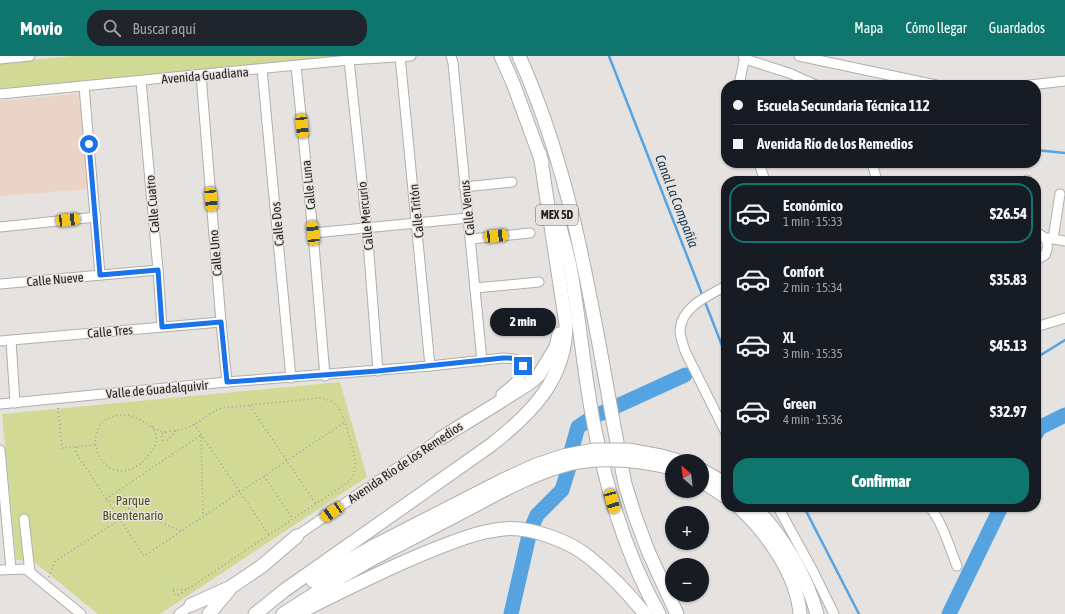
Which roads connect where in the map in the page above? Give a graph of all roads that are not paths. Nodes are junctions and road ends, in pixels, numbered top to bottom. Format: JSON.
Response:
{"nodes":[{"id":1,"x":30,"y":56,"type":"edge"},
{"id":2,"x":400,"y":56,"type":"edge"},
{"id":3,"x":411,"y":56,"type":"edge"},
{"id":4,"x":451,"y":56,"type":"edge"},
{"id":5,"x":501,"y":56,"type":"edge"},
{"id":6,"x":519,"y":56,"type":"edge"},
{"id":7,"x":799,"y":56,"type":"edge"},
{"id":8,"x":744,"y":57,"type":"edge"},
{"id":9,"x":0,"y":59,"type":"edge"},
{"id":10,"x":349,"y":60,"type":"junction"},
{"id":11,"x":296,"y":66,"type":"junction"},
{"id":12,"x":262,"y":69,"type":"junction"},
{"id":13,"x":201,"y":75,"type":"junction"},
{"id":14,"x":740,"y":80,"type":"edge"},
{"id":15,"x":805,"y":80,"type":"edge"},
{"id":16,"x":912,"y":80,"type":"edge"},
{"id":17,"x":141,"y":81,"type":"junction"},
{"id":18,"x":1065,"y":81,"type":"edge"},
{"id":19,"x":1041,"y":84,"type":"edge"},
{"id":20,"x":84,"y":86,"type":"junction"},
{"id":21,"x":0,"y":94,"type":"edge"},
{"id":22,"x":540,"y":154,"type":"junction"},
{"id":23,"x":512,"y":182,"type":"dead end"},
{"id":24,"x":464,"y":187,"type":"junction"},
{"id":25,"x":1060,"y":194,"type":"dead end"},
{"id":26,"x":96,"y":217,"type":"junction"},
{"id":27,"x":468,"y":218,"type":"junction"},
{"id":28,"x":417,"y":224,"type":"junction"},
{"id":29,"x":0,"y":227,"type":"edge"},
{"id":30,"x":367,"y":228,"type":"junction"},
{"id":31,"x":313,"y":233,"type":"junction"},
{"id":32,"x":530,"y":233,"type":"dead end"},
{"id":33,"x":1041,"y":234,"type":"edge"},
{"id":34,"x":1049,"y":238,"type":"junction"},
{"id":35,"x":471,"y":239,"type":"junction"},
{"id":36,"x":1065,"y":241,"type":"edge"},
{"id":37,"x":1041,"y":258,"type":"edge"},
{"id":38,"x":158,"y":270,"type":"junction"},
{"id":39,"x":100,"y":275,"type":"junction"},
{"id":40,"x":539,"y":282,"type":"dead end"},
{"id":41,"x":0,"y":284,"type":"edge"},
{"id":42,"x":475,"y":288,"type":"junction"},
{"id":43,"x":721,"y":289,"type":"edge"},
{"id":44,"x":564,"y":309,"type":"junction"},
{"id":45,"x":1065,"y":318,"type":"edge"},
{"id":46,"x":221,"y":322,"type":"junction"},
{"id":47,"x":1041,"y":325,"type":"edge"},
{"id":48,"x":162,"y":327,"type":"junction"},
{"id":49,"x":11,"y":340,"type":"junction"},
{"id":50,"x":0,"y":341,"type":"edge"},
{"id":51,"x":482,"y":361,"type":"junction"},
{"id":52,"x":430,"y":366,"type":"junction"},
{"id":53,"x":378,"y":371,"type":"junction"},
{"id":54,"x":325,"y":376,"type":"junction"},
{"id":55,"x":291,"y":378,"type":"junction"},
{"id":56,"x":227,"y":382,"type":"junction"},
{"id":57,"x":15,"y":403,"type":"junction"},
{"id":58,"x":0,"y":404,"type":"edge"},
{"id":59,"x":721,"y":423,"type":"edge"},
{"id":60,"x":441,"y":438,"type":"junction"},
{"id":61,"x":0,"y":450,"type":"edge"},
{"id":62,"x":665,"y":457,"type":"edge"},
{"id":63,"x":665,"y":467,"type":"edge"},
{"id":64,"x":709,"y":474,"type":"edge"},
{"id":65,"x":721,"y":481,"type":"edge"},
{"id":66,"x":709,"y":486,"type":"edge"},
{"id":67,"x":721,"y":494,"type":"edge"},
{"id":68,"x":744,"y":512,"type":"edge"},
{"id":69,"x":758,"y":512,"type":"edge"},
{"id":70,"x":781,"y":512,"type":"edge"},
{"id":71,"x":933,"y":512,"type":"edge"},
{"id":72,"x":24,"y":519,"type":"dead end"},
{"id":73,"x":297,"y":536,"type":"junction"},
{"id":74,"x":374,"y":552,"type":"junction"},
{"id":75,"x":957,"y":566,"type":"dead end"},
{"id":76,"x":11,"y":569,"type":"junction"},
{"id":77,"x":0,"y":570,"type":"edge"},
{"id":78,"x":30,"y":572,"type":"junction"},
{"id":79,"x":658,"y":574,"type":"junction"},
{"id":80,"x":665,"y":583,"type":"edge"},
{"id":81,"x":231,"y":587,"type":"junction"},
{"id":82,"x":679,"y":602,"type":"edge"},
{"id":83,"x":192,"y":606,"type":"junction"},
{"id":84,"x":81,"y":614,"type":"edge"},
{"id":85,"x":179,"y":614,"type":"edge"},
{"id":86,"x":209,"y":614,"type":"edge"},
{"id":87,"x":254,"y":614,"type":"edge"},
{"id":88,"x":258,"y":614,"type":"edge"},
{"id":89,"x":283,"y":614,"type":"edge"},
{"id":90,"x":296,"y":614,"type":"edge"},
{"id":91,"x":645,"y":614,"type":"edge"},
{"id":92,"x":659,"y":614,"type":"edge"},
{"id":93,"x":677,"y":614,"type":"edge"},
{"id":94,"x":687,"y":614,"type":"edge"},
{"id":95,"x":800,"y":614,"type":"edge"},
{"id":96,"x":817,"y":614,"type":"edge"},
{"id":97,"x":834,"y":614,"type":"edge"}],
"edges":[{"from":1,"to":9,"type":"street"},
{"from":2,"to":3,"type":"street","name":"Avenida Guadiana"},
{"from":2,"to":10,"type":"street","name":"Avenida Guadiana"},
{"from":2,"to":28,"type":"street","name":"Calle Tritón"},
{"from":4,"to":24,"type":"street","name":"Calle Venus"},
{"from":5,"to":22,"type":"highway","number":"MEX 5D"},
{"from":6,"to":79,"type":"highway","number":"MEX 5D"},
{"from":7,"to":16,"type":"street"},
{"from":8,"to":14,"type":"street"},
{"from":8,"to":15,"type":"street"},
{"from":10,"to":11,"type":"street","name":"Avenida Guadiana"},
{"from":10,"to":30,"type":"street","name":"Calle Mercurio"},
{"from":11,"to":12,"type":"street","name":"Avenida Guadiana"},
{"from":11,"to":31,"type":"street","name":"Calle Luna"},
{"from":12,"to":13,"type":"street","name":"Avenida Guadiana"},
{"from":12,"to":55,"type":"street","name":"Calle Dos"},
{"from":13,"to":17,"type":"street","name":"Avenida Guadiana"},
{"from":13,"to":46,"type":"street","name":"Calle Uno"},
{"from":17,"to":20,"type":"street","name":"Avenida Guadiana"},
{"from":17,"to":38,"type":"street","name":"Calle Cuatro"},
{"from":18,"to":19,"type":"street"},
{"from":20,"to":21,"type":"street","name":"Avenida Guadiana"},
{"from":20,"to":26,"type":"street"},
{"from":22,"to":44,"type":"highway"},
{"from":22,"to":92,"type":"highway","number":"MEX 5D"},
{"from":23,"to":24,"type":"street"},
{"from":24,"to":27,"type":"street","name":"Calle Venus"},
{"from":25,"to":34,"type":"street"},
{"from":26,"to":29,"type":"street"},
{"from":26,"to":39,"type":"street"},
{"from":27,"to":28,"type":"street"},
{"from":27,"to":35,"type":"street","name":"Calle Venus"},
{"from":28,"to":30,"type":"street"},
{"from":28,"to":52,"type":"street","name":"Calle Tritón"},
{"from":30,"to":31,"type":"street"},
{"from":30,"to":53,"type":"street","name":"Calle Mercurio"},
{"from":31,"to":54,"type":"street","name":"Calle Luna"},
{"from":32,"to":35,"type":"street"},
{"from":33,"to":34,"type":"street"},
{"from":34,"to":36,"type":"street"},
{"from":34,"to":37,"type":"street"},
{"from":35,"to":42,"type":"street","name":"Calle Venus"},
{"from":38,"to":39,"type":"street","name":"Calle Nueve"},
{"from":38,"to":48,"type":"street","name":"Calle Cuatro"},
{"from":39,"to":41,"type":"street","name":"Calle Nueve"},
{"from":40,"to":42,"type":"street"},
{"from":42,"to":51,"type":"street","name":"Calle Venus"},
{"from":43,"to":59,"type":"street"},
{"from":44,"to":60,"type":"highway"},
{"from":44,"to":87,"type":"highway"},
{"from":45,"to":47,"type":"street"},
{"from":46,"to":48,"type":"street","name":"Calle Tres"},
{"from":46,"to":56,"type":"street","name":"Calle Uno"},
{"from":48,"to":49,"type":"street","name":"Calle Tres"},
{"from":49,"to":50,"type":"street","name":"Calle Tres"},
{"from":49,"to":57,"type":"street"},
{"from":51,"to":52,"type":"street","name":"Valle de Guadalquivir"},
{"from":51,"to":60,"type":"street","name":"Avenida Río de los Remedios"},
{"from":52,"to":53,"type":"street","name":"Valle de Guadalquivir"},
{"from":53,"to":54,"type":"street","name":"Valle de Guadalquivir"},
{"from":54,"to":55,"type":"street","name":"Valle de Guadalquivir"},
{"from":55,"to":56,"type":"street","name":"Valle de Guadalquivir"},
{"from":56,"to":57,"type":"street","name":"Valle de Guadalquivir"},
{"from":57,"to":58,"type":"street","name":"Valle de Guadalquivir"},
{"from":60,"to":73,"type":"street","name":"Avenida Río de los Remedios"},
{"from":61,"to":76,"type":"street"},
{"from":62,"to":74,"type":"highway","bridge":true},
{"from":63,"to":74,"type":"highway","bridge":true},
{"from":64,"to":65,"type":"highway"},
{"from":66,"to":67,"type":"highway"},
{"from":68,"to":95,"type":"highway"},
{"from":69,"to":96,"type":"highway"},
{"from":70,"to":97,"type":"street"},
{"from":71,"to":75,"type":"street"},
{"from":72,"to":78,"type":"street"},
{"from":73,"to":81,"type":"highway"},
{"from":73,"to":83,"type":"street","name":"Avenida Río de los Remedios"},
{"from":74,"to":88,"type":"highway"},
{"from":74,"to":89,"type":"highway"},
{"from":76,"to":77,"type":"street"},
{"from":76,"to":78,"type":"street"},
{"from":78,"to":84,"type":"street"},
{"from":79,"to":80,"type":"highway"},
{"from":79,"to":93,"type":"highway","number":"MEX 5D"},
{"from":81,"to":83,"type":"highway"},
{"from":81,"to":86,"type":"highway"},
{"from":82,"to":94,"type":"highway"},
{"from":83,"to":85,"type":"street","name":"Avenida Río de los Remedios"},
{"from":90,"to":91,"type":"highway"}]}
